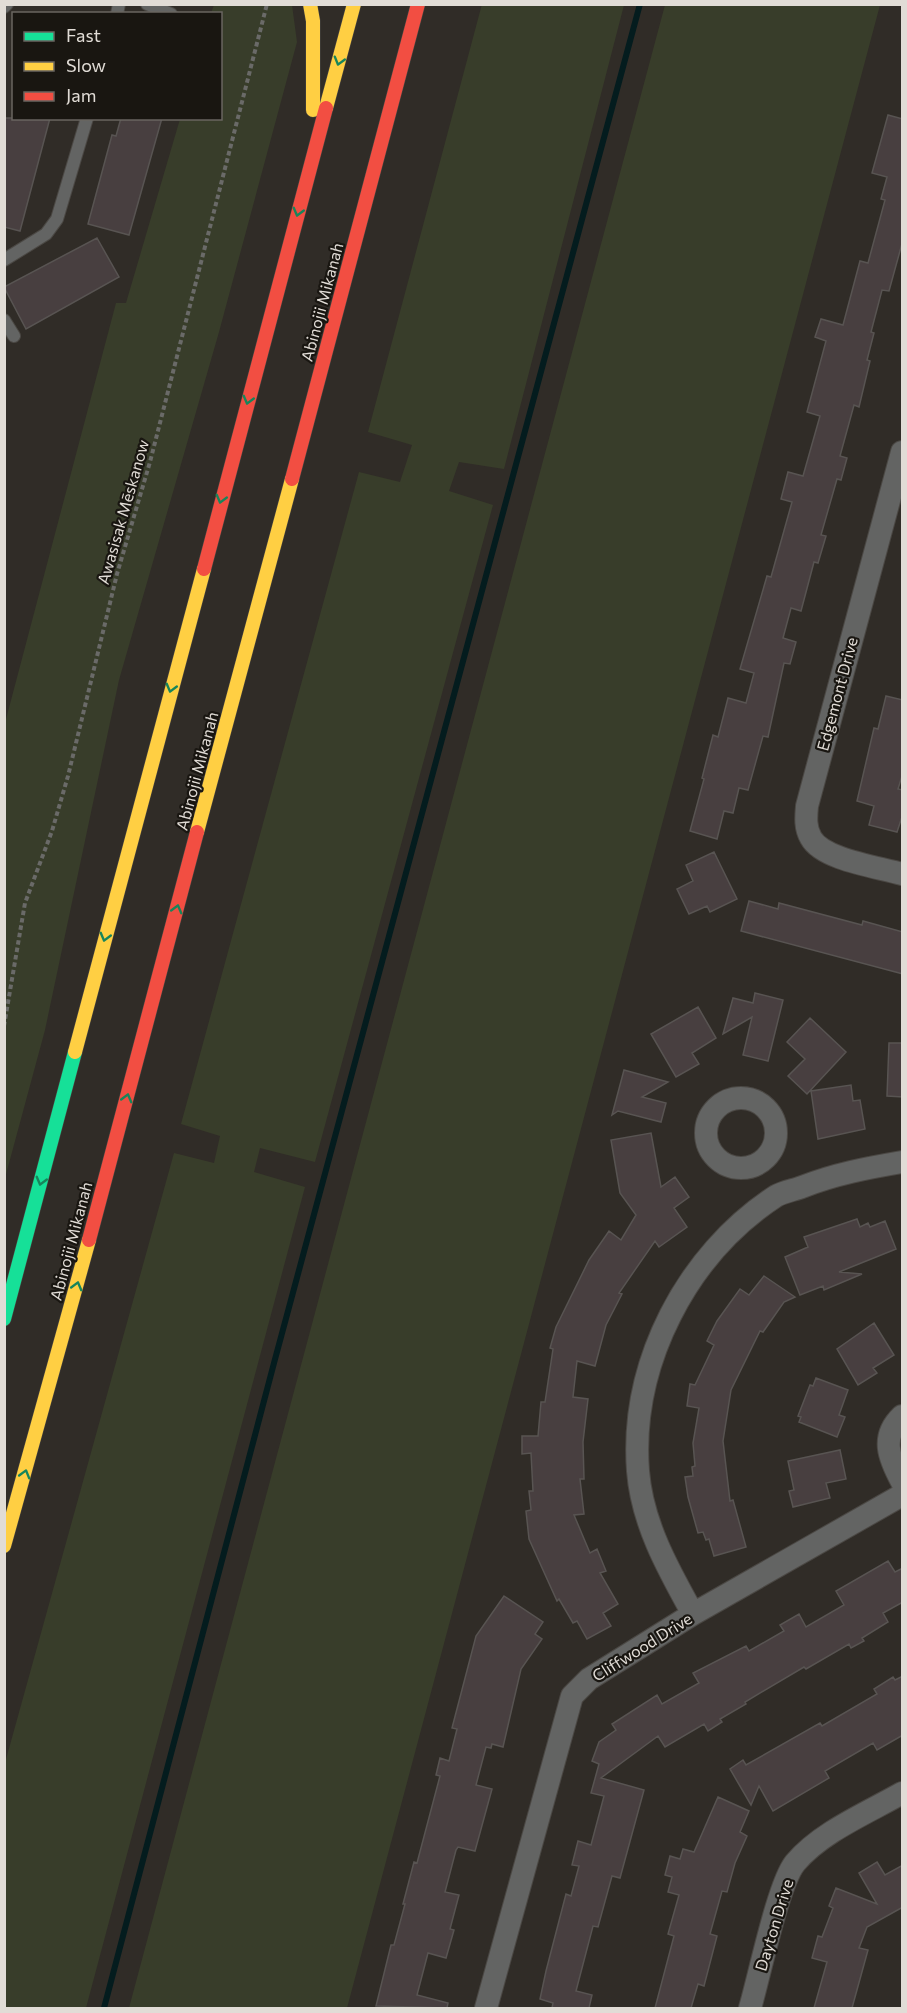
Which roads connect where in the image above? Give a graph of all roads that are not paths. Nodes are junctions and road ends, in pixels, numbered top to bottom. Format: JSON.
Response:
{"nodes":[{"id":1,"x":147,"y":4,"type":"edge"},
{"id":2,"x":310,"y":4,"type":"edge"},
{"id":3,"x":354,"y":4,"type":"edge"},
{"id":4,"x":418,"y":4,"type":"edge"},
{"id":5,"x":166,"y":12,"type":"edge"},
{"id":6,"x":86,"y":120,"type":"edge"},
{"id":7,"x":312,"y":155,"type":"junction"},
{"id":8,"x":4,"y":260,"type":"edge"},
{"id":9,"x":4,"y":320,"type":"edge"},
{"id":10,"x":14,"y":336,"type":"dead end"},
{"id":11,"x":903,"y":452,"type":"edge"},
{"id":12,"x":903,"y":874,"type":"edge"},
{"id":13,"x":903,"y":1162,"type":"edge"},
{"id":14,"x":759,"y":1164,"type":"dead end"},
{"id":15,"x":777,"y":1195,"type":"junction"},
{"id":16,"x":4,"y":1318,"type":"edge"},
{"id":17,"x":903,"y":1416,"type":"edge"},
{"id":18,"x":903,"y":1482,"type":"edge"},
{"id":19,"x":903,"y":1495,"type":"edge"},
{"id":20,"x":4,"y":1546,"type":"edge"},
{"id":21,"x":693,"y":1614,"type":"junction"},
{"id":22,"x":903,"y":1793,"type":"edge"},
{"id":23,"x":486,"y":2008,"type":"edge"},
{"id":24,"x":750,"y":2008,"type":"edge"}],
"edges":[{"from":1,"to":5,"type":"lane"},
{"from":2,"to":7,"type":"main road"},
{"from":3,"to":7,"type":"main road","one_way":true},
{"from":20,"to":4,"type":"main road","name":"Abinojii Mikanah","one_way":true},
{"from":6,"to":8,"type":"lane"},
{"from":7,"to":16,"type":"main road","one_way":true},
{"from":9,"to":10,"type":"lane"},
{"from":11,"to":12,"type":"street","name":"Edgemont Drive"},
{"from":13,"to":15,"type":"street"},
{"from":14,"to":15,"type":"street"},
{"from":15,"to":21,"type":"street"},
{"from":17,"to":18,"type":"street"},
{"from":19,"to":21,"type":"street","name":"Cliffwood Drive"},
{"from":21,"to":23,"type":"street","name":"Cliffwood Drive"},
{"from":22,"to":24,"type":"street","name":"Dayton Drive"}]}
